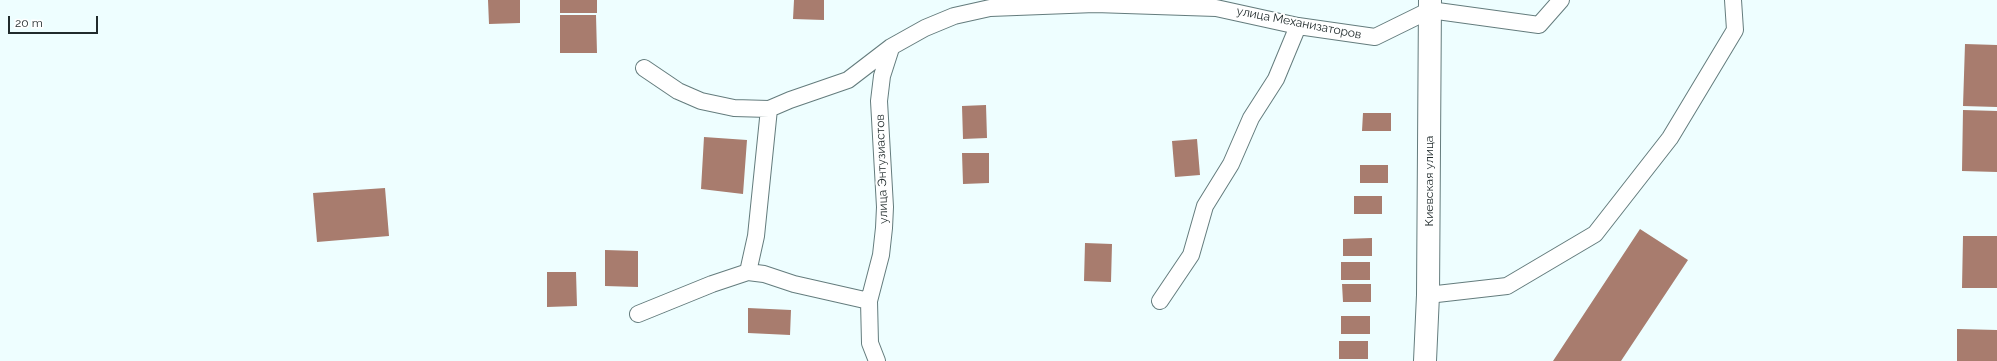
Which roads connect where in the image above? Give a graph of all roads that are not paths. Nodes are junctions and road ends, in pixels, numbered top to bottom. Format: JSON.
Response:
{"nodes":[{"id":1,"x":1561,"y":0,"type":"edge"},
{"id":2,"x":1733,"y":0,"type":"edge"},
{"id":3,"x":1216,"y":4,"type":"edge"},
{"id":4,"x":1430,"y":5,"type":"edge"},
{"id":5,"x":1298,"y":26,"type":"junction"},
{"id":6,"x":891,"y":48,"type":"junction"},
{"id":7,"x":644,"y":68,"type":"dead end"},
{"id":8,"x":769,"y":109,"type":"junction"},
{"id":9,"x":748,"y":272,"type":"junction"},
{"id":10,"x":1428,"y":295,"type":"junction"},
{"id":11,"x":868,"y":301,"type":"junction"},
{"id":12,"x":1160,"y":301,"type":"dead end"},
{"id":13,"x":638,"y":314,"type":"dead end"},
{"id":14,"x":877,"y":361,"type":"edge"},
{"id":15,"x":1425,"y":361,"type":"edge"}],
"edges":[{"from":1,"to":4,"type":"lane"},
{"from":2,"to":10,"type":"lane"},
{"from":3,"to":5,"type":"lane","name":"улица Механизаторов"},
{"from":3,"to":6,"type":"lane","name":"улица Механизаторов"},
{"from":4,"to":5,"type":"lane","name":"улица Механизаторов"},
{"from":4,"to":10,"type":"street","name":"Киевская улица"},
{"from":5,"to":12,"type":"lane"},
{"from":6,"to":8,"type":"lane","name":"улица Механизаторов"},
{"from":6,"to":11,"type":"lane","name":"улица Энтузиастов"},
{"from":7,"to":8,"type":"lane","name":"улица Механизаторов"},
{"from":8,"to":9,"type":"lane"},
{"from":9,"to":11,"type":"lane"},
{"from":9,"to":13,"type":"lane"},
{"from":10,"to":15,"type":"street","name":"Киевская улица"},
{"from":11,"to":14,"type":"lane","name":"улица Энтузиастов"}]}
